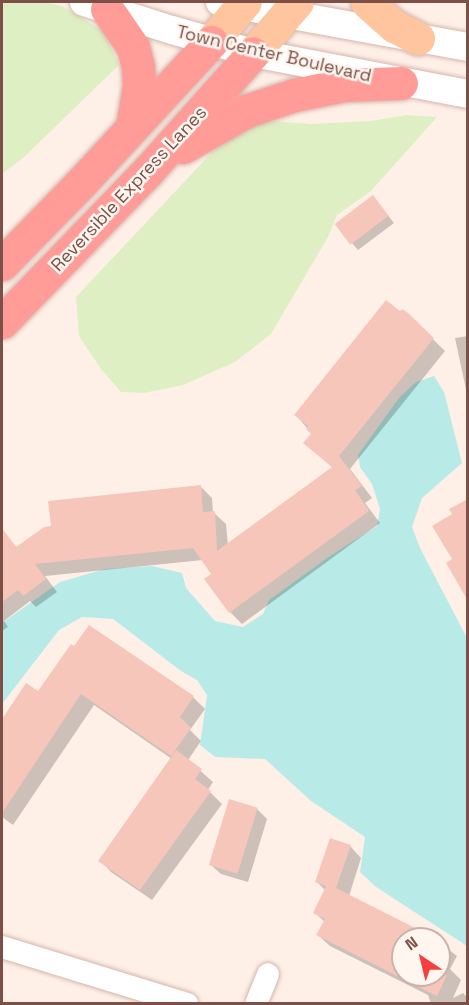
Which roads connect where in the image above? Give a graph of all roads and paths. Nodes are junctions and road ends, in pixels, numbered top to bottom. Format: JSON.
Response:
{"nodes":[{"id":1,"x":367,"y":2,"type":"edge"},
{"id":2,"x":236,"y":3,"type":"edge"},
{"id":3,"x":95,"y":5,"type":"edge"},
{"id":4,"x":291,"y":8,"type":"edge"},
{"id":5,"x":418,"y":38,"type":"junction"},
{"id":6,"x":211,"y":42,"type":"junction"},
{"id":7,"x":468,"y":47,"type":"edge"},
{"id":8,"x":253,"y":52,"type":"junction"},
{"id":9,"x":401,"y":83,"type":"junction"},
{"id":10,"x":468,"y":94,"type":"edge"},
{"id":11,"x":132,"y":127,"type":"junction"},
{"id":12,"x":147,"y":172,"type":"junction"},
{"id":13,"x":2,"y":264,"type":"edge"},
{"id":14,"x":2,"y":322,"type":"edge"},
{"id":15,"x":2,"y":947,"type":"edge"},
{"id":16,"x":268,"y":974,"type":"dead end"},
{"id":17,"x":187,"y":1004,"type":"edge"},
{"id":18,"x":256,"y":1004,"type":"edge"}],
"edges":[{"from":1,"to":5,"type":"main road"},
{"from":2,"to":4,"type":"street"},
{"from":2,"to":6,"type":"main road"},
{"from":3,"to":6,"type":"street","name":"Town Center Boulevard"},
{"from":3,"to":11,"type":"highway"},
{"from":4,"to":5,"type":"street"},
{"from":4,"to":8,"type":"main road"},
{"from":5,"to":7,"type":"street"},
{"from":6,"to":8,"type":"street","name":"Town Center Boulevard"},
{"from":6,"to":11,"type":"highway"},
{"from":8,"to":9,"type":"street","name":"Town Center Boulevard"},
{"from":8,"to":12,"type":"highway","name":"Reversible Express Lanes"},
{"from":9,"to":10,"type":"street","name":"Town Center Boulevard"},
{"from":9,"to":12,"type":"highway"},
{"from":11,"to":13,"type":"highway"},
{"from":12,"to":14,"type":"highway","name":"Reversible Express Lanes"},
{"from":15,"to":17,"type":"street"},
{"from":16,"to":18,"type":"street"}]}
